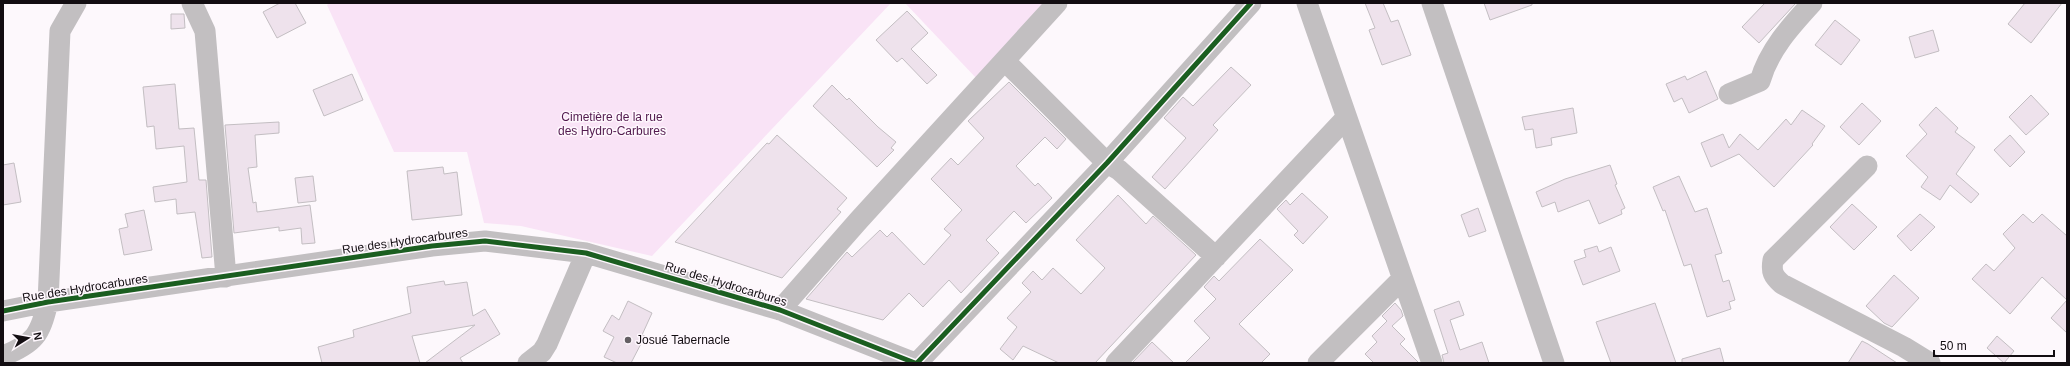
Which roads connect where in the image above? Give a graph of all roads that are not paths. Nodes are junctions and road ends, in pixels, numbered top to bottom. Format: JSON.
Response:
{"nodes":[{"id":1,"x":76,"y":3,"type":"edge"},
{"id":2,"x":192,"y":3,"type":"edge"},
{"id":3,"x":1056,"y":3,"type":"edge"},
{"id":4,"x":1251,"y":3,"type":"edge"},
{"id":5,"x":1307,"y":3,"type":"edge"},
{"id":6,"x":1432,"y":3,"type":"edge"},
{"id":7,"x":1812,"y":3,"type":"edge"},
{"id":8,"x":1005,"y":61,"type":"junction"},
{"id":9,"x":1729,"y":94,"type":"dead end"},
{"id":10,"x":1346,"y":118,"type":"junction"},
{"id":11,"x":1107,"y":163,"type":"junction"},
{"id":12,"x":1867,"y":166,"type":"dead end"},
{"id":13,"x":586,"y":253,"type":"junction"},
{"id":14,"x":1216,"y":257,"type":"junction"},
{"id":15,"x":226,"y":277,"type":"junction"},
{"id":16,"x":1402,"y":278,"type":"junction"},
{"id":17,"x":48,"y":302,"type":"junction"},
{"id":18,"x":780,"y":310,"type":"junction"},
{"id":19,"x":3,"y":311,"type":"edge"},
{"id":20,"x":3,"y":356,"type":"edge"},
{"id":21,"x":528,"y":363,"type":"edge"},
{"id":22,"x":916,"y":363,"type":"edge"},
{"id":23,"x":1116,"y":363,"type":"edge"},
{"id":24,"x":1318,"y":363,"type":"edge"},
{"id":25,"x":1432,"y":363,"type":"edge"},
{"id":26,"x":1554,"y":363,"type":"edge"},
{"id":27,"x":1930,"y":363,"type":"edge"}],
"edges":[{"from":1,"to":17,"type":"street"},
{"from":2,"to":15,"type":"street"},
{"from":3,"to":8,"type":"street"},
{"from":4,"to":11,"type":"street"},
{"from":5,"to":10,"type":"street"},
{"from":6,"to":26,"type":"street"},
{"from":7,"to":9,"type":"street"},
{"from":8,"to":11,"type":"street"},
{"from":8,"to":18,"type":"street"},
{"from":10,"to":14,"type":"street"},
{"from":10,"to":16,"type":"street"},
{"from":11,"to":14,"type":"street"},
{"from":11,"to":22,"type":"street"},
{"from":12,"to":27,"type":"street"},
{"from":13,"to":15,"type":"street","name":"Rue des Hydrocarbures"},
{"from":13,"to":18,"type":"street","name":"Rue des Hydrocarbures"},
{"from":13,"to":21,"type":"street"},
{"from":14,"to":23,"type":"street"},
{"from":15,"to":17,"type":"street","name":"Rue des Hydrocarbures"},
{"from":16,"to":24,"type":"street"},
{"from":16,"to":25,"type":"street"},
{"from":17,"to":19,"type":"street","name":"Rue des Hydrocarbures"},
{"from":17,"to":20,"type":"street"},
{"from":18,"to":22,"type":"street","name":"Rue des Hydrocarbures"}]}
